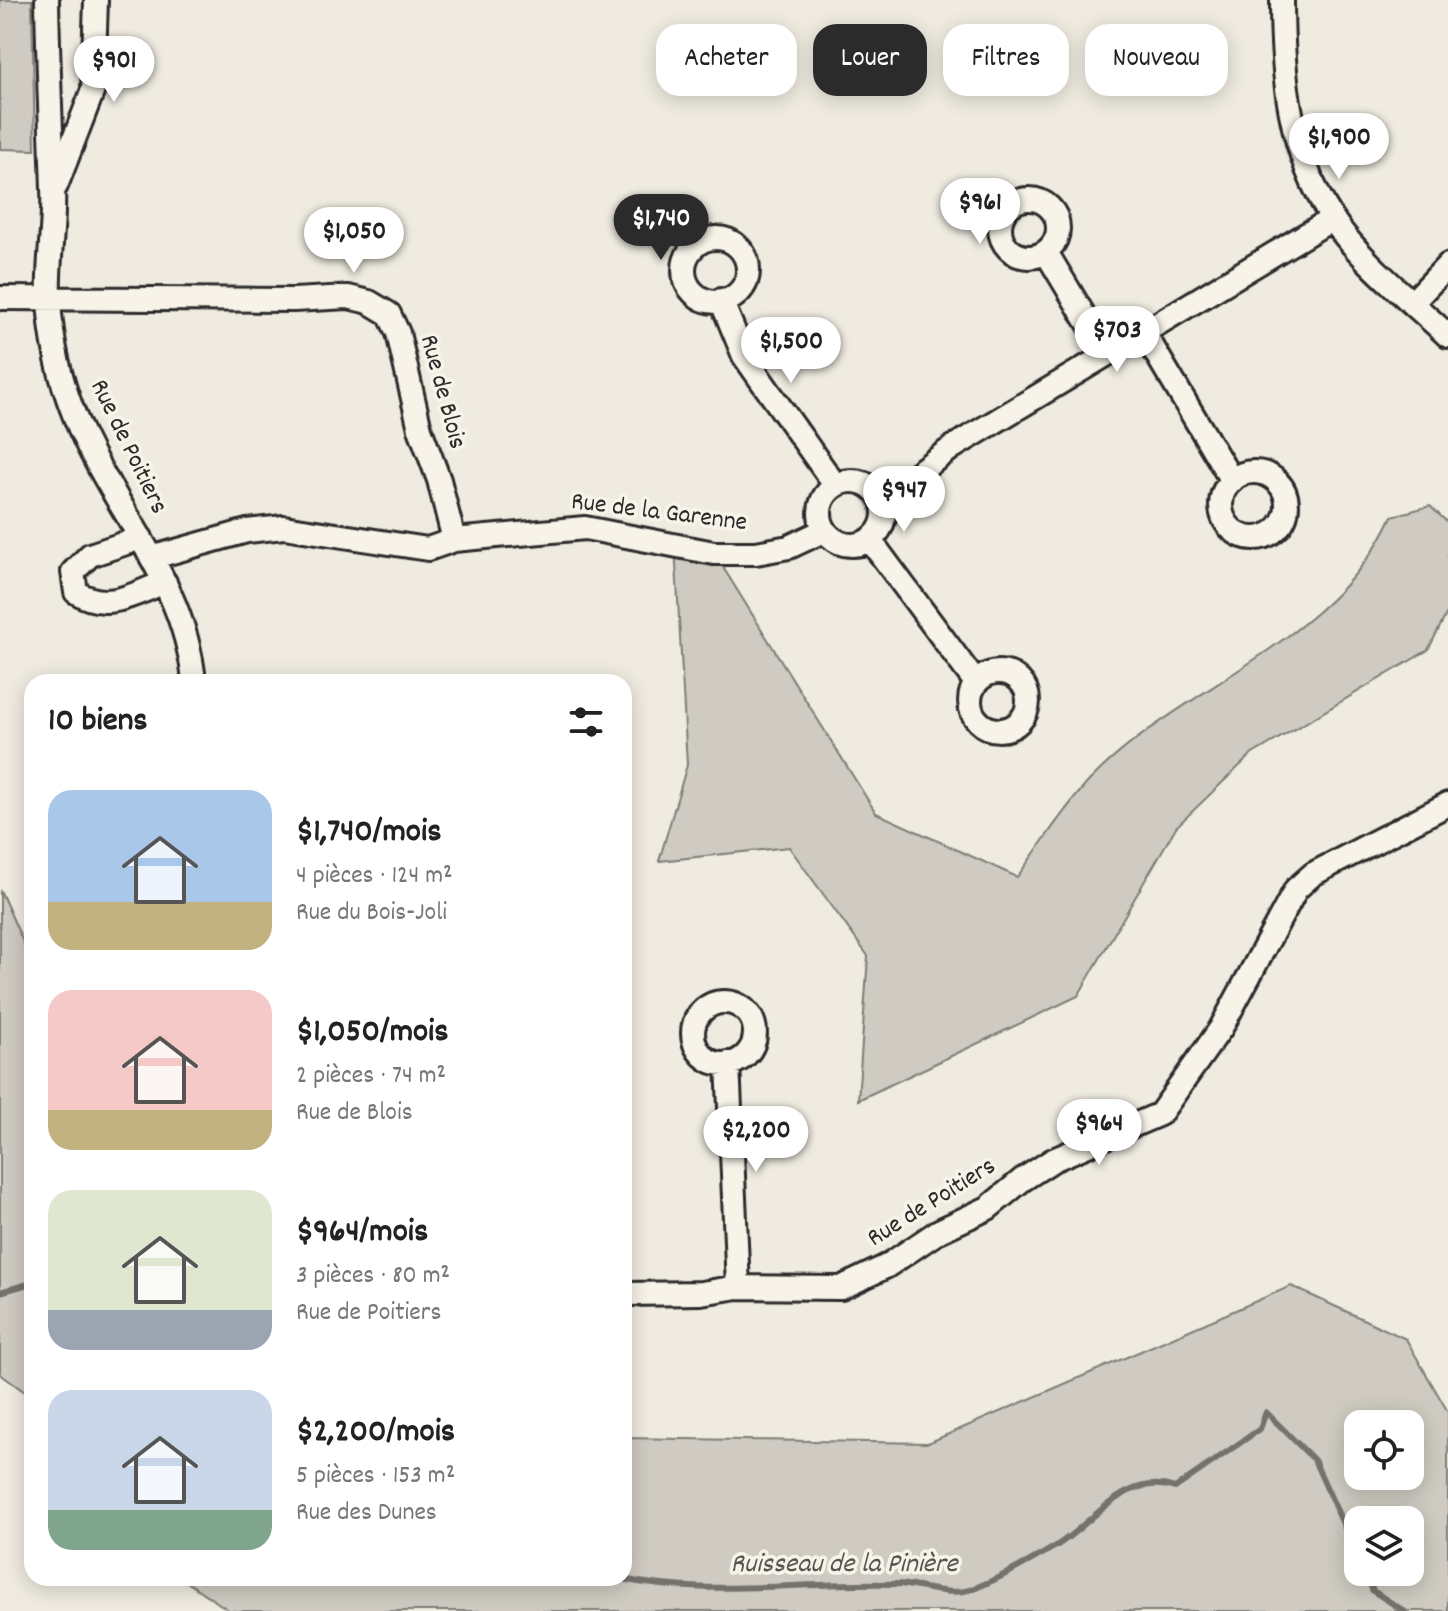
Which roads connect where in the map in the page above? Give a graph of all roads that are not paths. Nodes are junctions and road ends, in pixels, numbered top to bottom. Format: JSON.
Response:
{"nodes":[{"id":1,"x":47,"y":0,"type":"edge"},
{"id":2,"x":96,"y":0,"type":"edge"},
{"id":3,"x":1282,"y":0,"type":"edge"},
{"id":4,"x":54,"y":191,"type":"junction"},
{"id":5,"x":1332,"y":219,"type":"junction"},
{"id":6,"x":1046,"y":252,"type":"dead end"},
{"id":7,"x":1448,"y":265,"type":"edge"},
{"id":8,"x":49,"y":297,"type":"junction"},
{"id":9,"x":0,"y":298,"type":"edge"},
{"id":10,"x":721,"y":300,"type":"dead end"},
{"id":11,"x":1412,"y":303,"type":"junction"},
{"id":12,"x":1143,"y":331,"type":"junction"},
{"id":13,"x":1448,"y":336,"type":"edge"},
{"id":14,"x":1107,"y":354,"type":"junction"},
{"id":15,"x":1232,"y":481,"type":"dead end"},
{"id":16,"x":835,"y":485,"type":"junction"},
{"id":17,"x":882,"y":499,"type":"junction"},
{"id":18,"x":825,"y":530,"type":"junction"},
{"id":19,"x":454,"y":540,"type":"junction"},
{"id":20,"x":870,"y":540,"type":"junction"},
{"id":21,"x":148,"y":548,"type":"junction"},
{"id":22,"x":165,"y":582,"type":"junction"},
{"id":23,"x":193,"y":674,"type":"edge"},
{"id":24,"x":976,"y":683,"type":"dead end"},
{"id":25,"x":1447,"y":807,"type":"edge"},
{"id":26,"x":728,"y":1063,"type":"dead end"},
{"id":27,"x":738,"y":1287,"type":"junction"},
{"id":28,"x":632,"y":1294,"type":"edge"}],
"edges":[{"from":1,"to":4,"type":"street","name":"Rue de Poitiers"},
{"from":2,"to":4,"type":"street","name":"Rue de Poitiers"},
{"from":3,"to":5,"type":"street"},
{"from":4,"to":8,"type":"street","name":"Rue de Poitiers"},
{"from":5,"to":11,"type":"street"},
{"from":5,"to":12,"type":"street"},
{"from":6,"to":14,"type":"street"},
{"from":7,"to":11,"type":"street"},
{"from":8,"to":9,"type":"street","name":"Rue de Blois"},
{"from":8,"to":19,"type":"street","name":"Rue de Blois"},
{"from":8,"to":21,"type":"street","name":"Rue de Poitiers"},
{"from":10,"to":16,"type":"street"},
{"from":11,"to":13,"type":"street"},
{"from":12,"to":14,"type":"street"},
{"from":12,"to":15,"type":"street"},
{"from":14,"to":17,"type":"street"},
{"from":16,"to":17,"type":"street"},
{"from":16,"to":18,"type":"street"},
{"from":17,"to":20,"type":"street"},
{"from":18,"to":19,"type":"street","name":"Rue de la Garenne"},
{"from":18,"to":20,"type":"street"},
{"from":19,"to":21,"type":"street","name":"Rue de la Garenne"},
{"from":20,"to":24,"type":"street"},
{"from":21,"to":22,"type":"street","name":"Rue de Poitiers"},
{"from":21,"to":22,"type":"street","name":"Rue de Poitiers"},
{"from":22,"to":23,"type":"street","name":"Rue de Poitiers"},
{"from":25,"to":27,"type":"street","name":"Rue de Poitiers"},
{"from":26,"to":27,"type":"street"},
{"from":27,"to":28,"type":"street","name":"Rue de Poitiers"}]}
